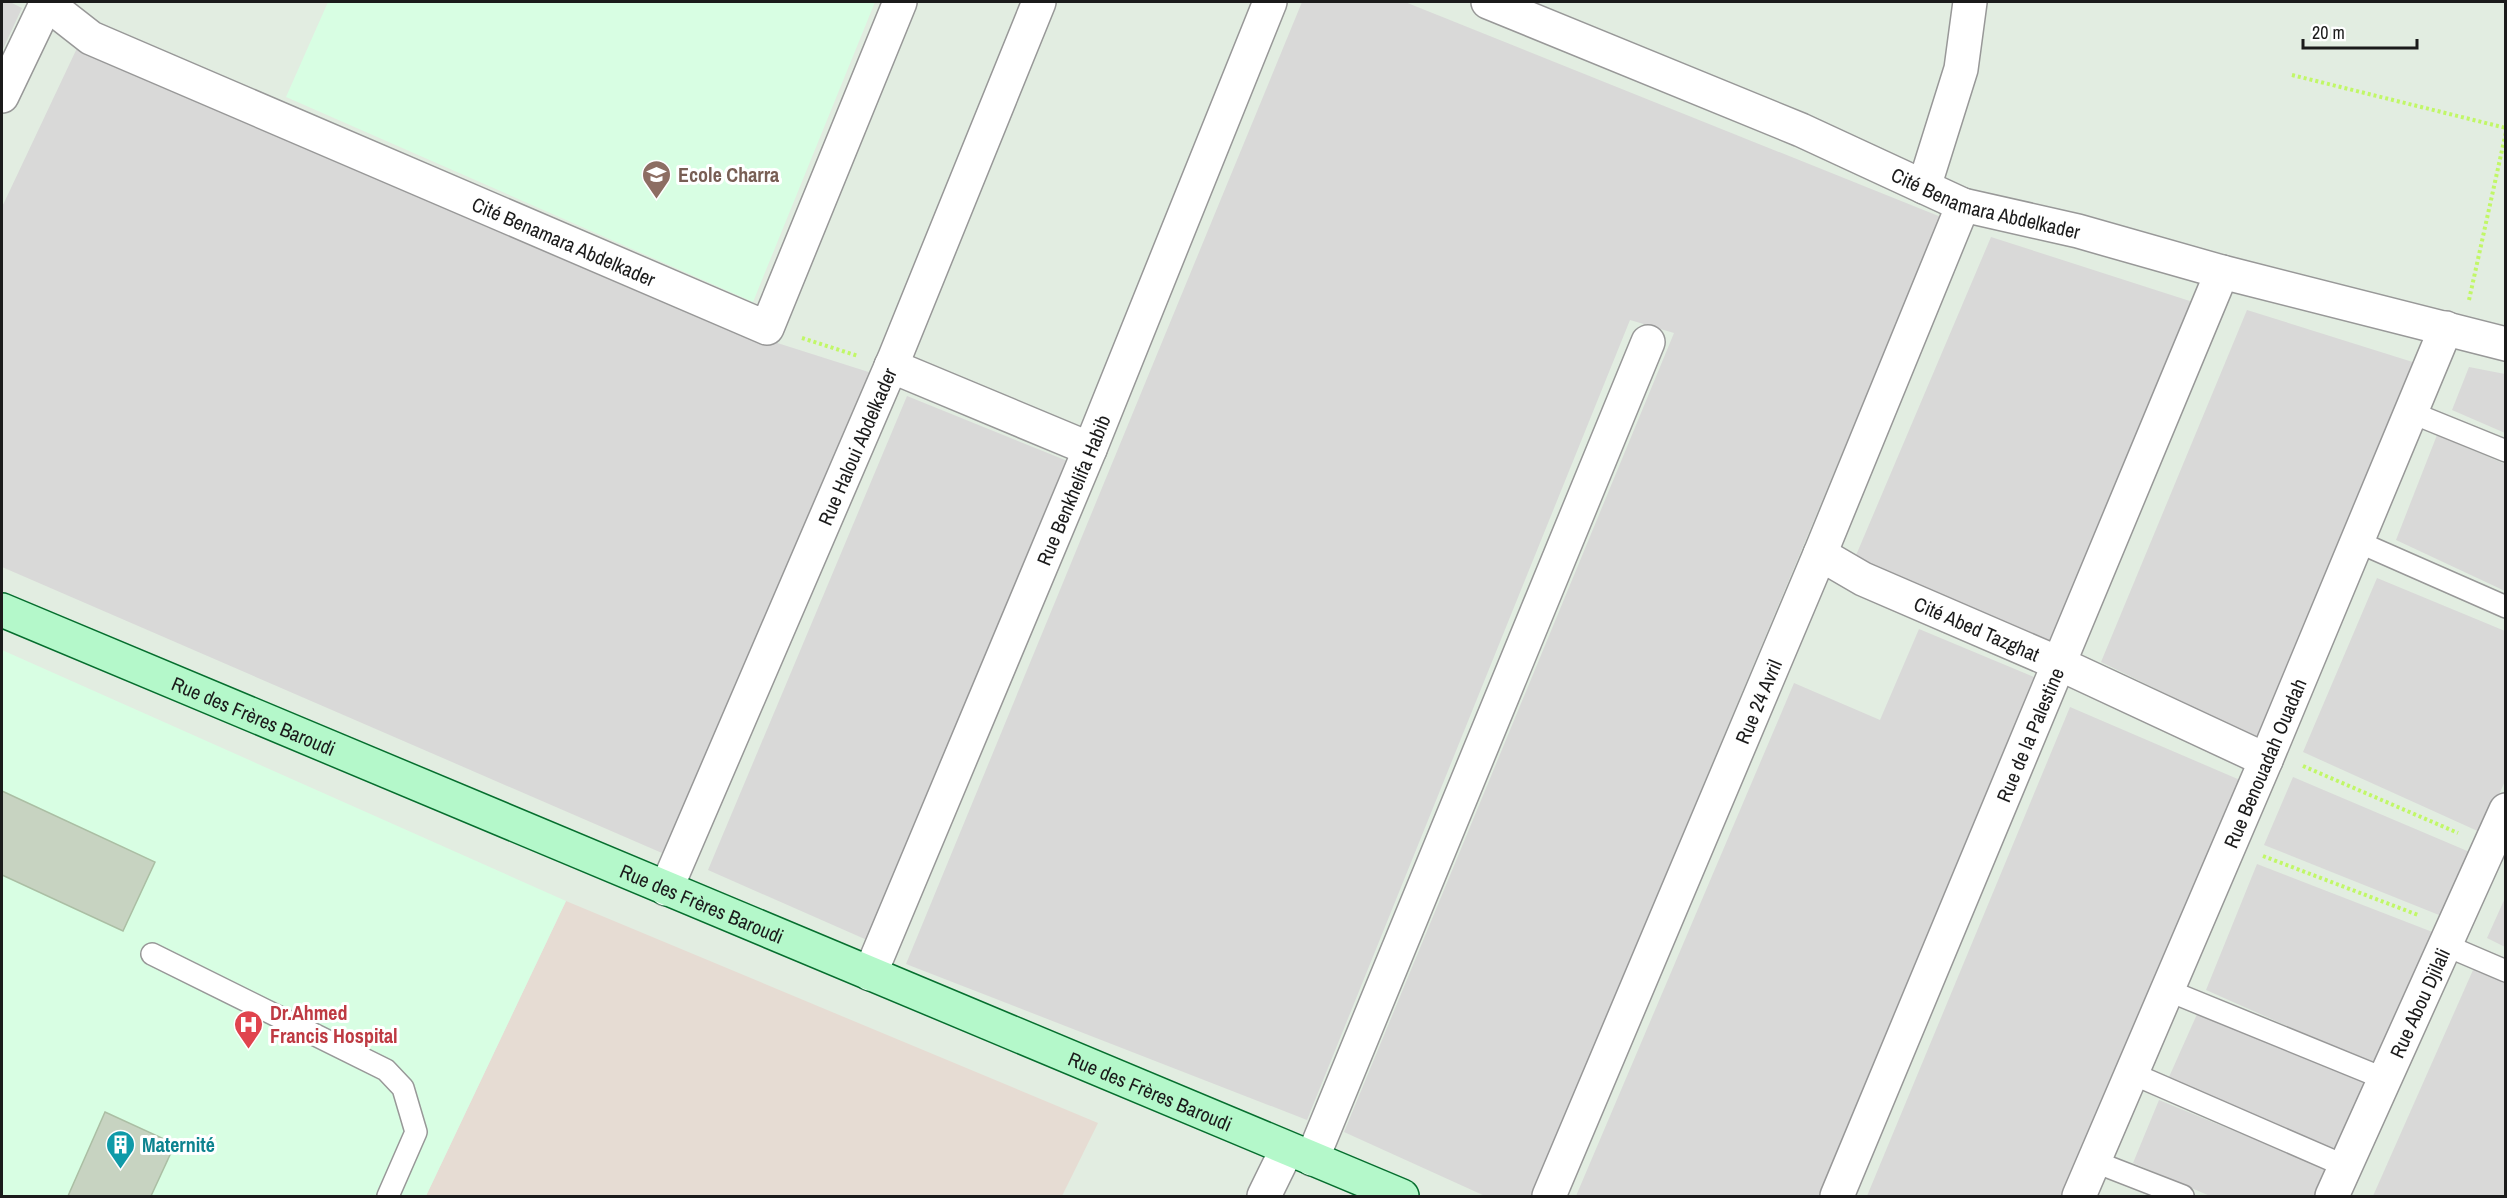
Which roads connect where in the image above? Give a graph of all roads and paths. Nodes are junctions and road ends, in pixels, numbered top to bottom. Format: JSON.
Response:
{"nodes":[{"id":1,"x":47,"y":2,"type":"edge"},
{"id":2,"x":900,"y":2,"type":"edge"},
{"id":3,"x":1039,"y":2,"type":"edge"},
{"id":4,"x":1270,"y":2,"type":"edge"},
{"id":5,"x":1488,"y":2,"type":"edge"},
{"id":6,"x":1970,"y":2,"type":"edge"},
{"id":7,"x":2292,"y":75,"type":"dead end"},
{"id":8,"x":2,"y":96,"type":"edge"},
{"id":9,"x":2505,"y":128,"type":"edge"},
{"id":10,"x":2505,"y":132,"type":"edge"},
{"id":11,"x":1924,"y":187,"type":"junction"},
{"id":12,"x":1963,"y":205,"type":"junction"},
{"id":13,"x":2222,"y":272,"type":"junction"},
{"id":14,"x":767,"y":328,"type":"junction"},
{"id":15,"x":2454,"y":330,"type":"junction"},
{"id":16,"x":1648,"y":342,"type":"dead end"},
{"id":17,"x":2505,"y":344,"type":"edge"},
{"id":18,"x":891,"y":366,"type":"junction"},
{"id":19,"x":2410,"y":412,"type":"junction"},
{"id":20,"x":1090,"y":449,"type":"junction"},
{"id":21,"x":2505,"y":451,"type":"edge"},
{"id":22,"x":2356,"y":541,"type":"junction"},
{"id":23,"x":1820,"y":554,"type":"junction"},
{"id":24,"x":2505,"y":607,"type":"edge"},
{"id":25,"x":2,"y":610,"type":"edge"},
{"id":26,"x":2060,"y":664,"type":"junction"},
{"id":27,"x":2268,"y":756,"type":"junction"},
{"id":28,"x":2505,"y":810,"type":"edge"},
{"id":29,"x":2230,"y":843,"type":"junction"},
{"id":30,"x":2489,"y":847,"type":"junction"},
{"id":31,"x":666,"y":889,"type":"junction"},
{"id":32,"x":2449,"y":937,"type":"junction"},
{"id":33,"x":152,"y":954,"type":"dead end"},
{"id":34,"x":2505,"y":971,"type":"edge"},
{"id":35,"x":870,"y":974,"type":"junction"},
{"id":36,"x":2167,"y":990,"type":"junction"},
{"id":37,"x":2131,"y":1073,"type":"junction"},
{"id":38,"x":2385,"y":1079,"type":"junction"},
{"id":39,"x":1300,"y":1154,"type":"junction"},
{"id":40,"x":2093,"y":1161,"type":"junction"},
{"id":41,"x":2345,"y":1166,"type":"junction"},
{"id":42,"x":388,"y":1197,"type":"edge"},
{"id":43,"x":1264,"y":1197,"type":"edge"},
{"id":44,"x":1402,"y":1197,"type":"edge"},
{"id":45,"x":1549,"y":1197,"type":"edge"},
{"id":46,"x":1837,"y":1197,"type":"edge"},
{"id":47,"x":2079,"y":1197,"type":"edge"},
{"id":48,"x":2183,"y":1197,"type":"edge"},
{"id":49,"x":2332,"y":1197,"type":"edge"}],
"edges":[{"from":1,"to":8,"type":"street"},
{"from":1,"to":14,"type":"street","name":"Cité Benamara Abdelkader"},
{"from":2,"to":14,"type":"street"},
{"from":3,"to":18,"type":"street","name":"Rue Haloui Abdelkader"},
{"from":4,"to":20,"type":"street","name":"Rue Benkhelifa Habib"},
{"from":5,"to":11,"type":"street","name":"Cité Benamara Abdelkader"},
{"from":6,"to":11,"type":"street"},
{"from":7,"to":9,"type":"path"},
{"from":10,"to":15,"type":"path"},
{"from":11,"to":12,"type":"street","name":"Cité Benamara Abdelkader"},
{"from":12,"to":13,"type":"street","name":"Cité Benamara Abdelkader"},
{"from":12,"to":23,"type":"street","name":"Rue 24 Avril"},
{"from":13,"to":15,"type":"street","name":"Cité Benamara Abdelkader"},
{"from":13,"to":26,"type":"street","name":"Rue de la Palestine"},
{"from":14,"to":18,"type":"path"},
{"from":15,"to":17,"type":"street","name":"Cité Benamara Abdelkader"},
{"from":15,"to":19,"type":"street","name":"Rue Benouadah Ouadah"},
{"from":16,"to":39,"type":"street"},
{"from":18,"to":20,"type":"street"},
{"from":18,"to":31,"type":"street","name":"Rue Haloui Abdelkader"},
{"from":19,"to":21,"type":"lane"},
{"from":19,"to":22,"type":"street","name":"Rue Benouadah Ouadah"},
{"from":20,"to":35,"type":"street","name":"Rue Benkhelifa Habib"},
{"from":22,"to":24,"type":"lane"},
{"from":22,"to":27,"type":"street","name":"Rue Benouadah Ouadah"},
{"from":23,"to":26,"type":"street","name":"Cité Abed Tazghat"},
{"from":23,"to":45,"type":"street","name":"Rue 24 Avril"},
{"from":25,"to":31,"type":"street","name":"Rue des Frères Baroudi"},
{"from":26,"to":27,"type":"street","name":"Cité Abed Tazghat"},
{"from":26,"to":46,"type":"street","name":"Rue de la Palestine"},
{"from":27,"to":29,"type":"street","name":"Rue Benouadah Ouadah"},
{"from":27,"to":30,"type":"path"},
{"from":28,"to":30,"type":"street","name":"Rue Abou Djilali"},
{"from":29,"to":32,"type":"path"},
{"from":29,"to":36,"type":"street","name":"Rue Benouadah Ouadah"},
{"from":30,"to":32,"type":"street","name":"Rue Abou Djilali"},
{"from":31,"to":35,"type":"street","name":"Rue des Frères Baroudi"},
{"from":32,"to":34,"type":"lane"},
{"from":32,"to":38,"type":"street","name":"Rue Abou Djilali"},
{"from":33,"to":42,"type":"lane"},
{"from":35,"to":39,"type":"street","name":"Rue des Frères Baroudi"},
{"from":36,"to":37,"type":"street","name":"Rue Benouadah Ouadah"},
{"from":36,"to":38,"type":"lane"},
{"from":37,"to":40,"type":"street","name":"Rue Benouadah Ouadah"},
{"from":37,"to":41,"type":"lane"},
{"from":38,"to":41,"type":"street","name":"Rue Abou Djilali"},
{"from":39,"to":43,"type":"street"},
{"from":39,"to":44,"type":"street","name":"Rue des Frères Baroudi"},
{"from":40,"to":47,"type":"street","name":"Rue Benouadah Ouadah"},
{"from":40,"to":48,"type":"lane"},
{"from":41,"to":49,"type":"street","name":"Rue Abou Djilali"}]}
